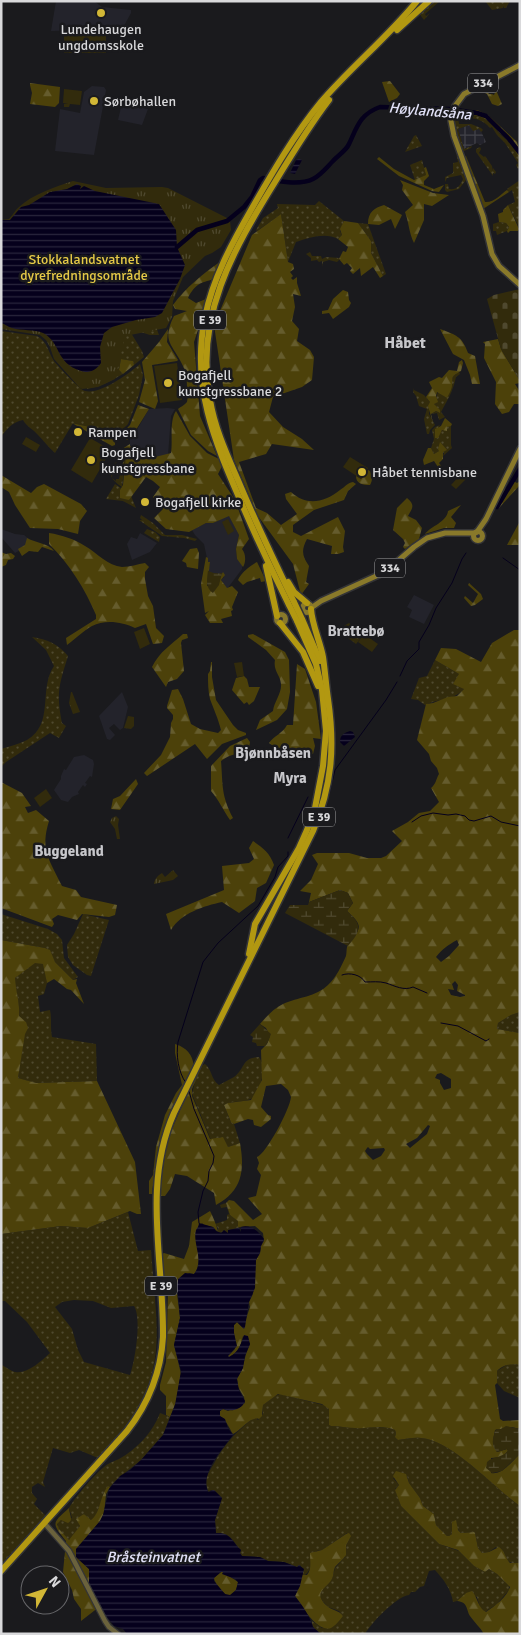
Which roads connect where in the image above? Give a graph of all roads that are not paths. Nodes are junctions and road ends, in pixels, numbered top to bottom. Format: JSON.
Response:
{"nodes":[{"id":1,"x":413,"y":1,"type":"edge"},
{"id":2,"x":418,"y":1,"type":"edge"},
{"id":3,"x":423,"y":1,"type":"edge"},
{"id":4,"x":429,"y":1,"type":"edge"},
{"id":5,"x":396,"y":28,"type":"junction"},
{"id":6,"x":520,"y":65,"type":"edge"},
{"id":7,"x":520,"y":285,"type":"edge"},
{"id":8,"x":520,"y":449,"type":"edge"},
{"id":9,"x":224,"y":457,"type":"junction"},
{"id":10,"x":249,"y":521,"type":"junction"},
{"id":11,"x":260,"y":533,"type":"junction"},
{"id":12,"x":291,"y":603,"type":"junction"},
{"id":13,"x":308,"y":607,"type":"junction"},
{"id":14,"x":281,"y":619,"type":"junction"},
{"id":15,"x":300,"y":620,"type":"junction"},
{"id":16,"x":327,"y":686,"type":"junction"},
{"id":17,"x":325,"y":713,"type":"junction"},
{"id":18,"x":247,"y":964,"type":"junction"},
{"id":19,"x":44,"y":1526,"type":"junction"},
{"id":20,"x":1,"y":1571,"type":"edge"},
{"id":21,"x":118,"y":1634,"type":"edge"}],
"edges":[{"from":1,"to":5,"type":"highway","number":"E 39"},
{"from":2,"to":5,"type":"highway","number":"E 39"},
{"from":3,"to":5,"type":"highway","number":"E 39"},
{"from":4,"to":5,"type":"highway","number":"E 39"},
{"from":5,"to":9,"type":"highway","number":"E 39"},
{"from":6,"to":7,"type":"main road","number":"334"},
{"from":8,"to":13,"type":"main road","number":"334"},
{"from":9,"to":10,"type":"highway","number":"E 39"},
{"from":9,"to":11,"type":"highway","number":"E 39"},
{"from":10,"to":12,"type":"highway","number":"E 39"},
{"from":10,"to":14,"type":"highway","number":"E 39"},
{"from":11,"to":12,"type":"highway","number":"E 39"},
{"from":11,"to":13,"type":"highway","number":"E 39"},
{"from":12,"to":15,"type":"highway","number":"E 39","bridge":true},
{"from":13,"to":14,"type":"main road","number":"334"},
{"from":13,"to":16,"type":"highway","number":"E 39"},
{"from":14,"to":17,"type":"highway","number":"E 39"},
{"from":15,"to":16,"type":"highway","number":"E 39"},
{"from":15,"to":17,"type":"highway","number":"E 39"},
{"from":16,"to":18,"type":"highway","number":"E 39"},
{"from":17,"to":18,"type":"highway","number":"E 39"},
{"from":18,"to":19,"type":"highway","number":"E 39"},
{"from":19,"to":20,"type":"highway","number":"E 39"},
{"from":19,"to":21,"type":"main road"}]}
